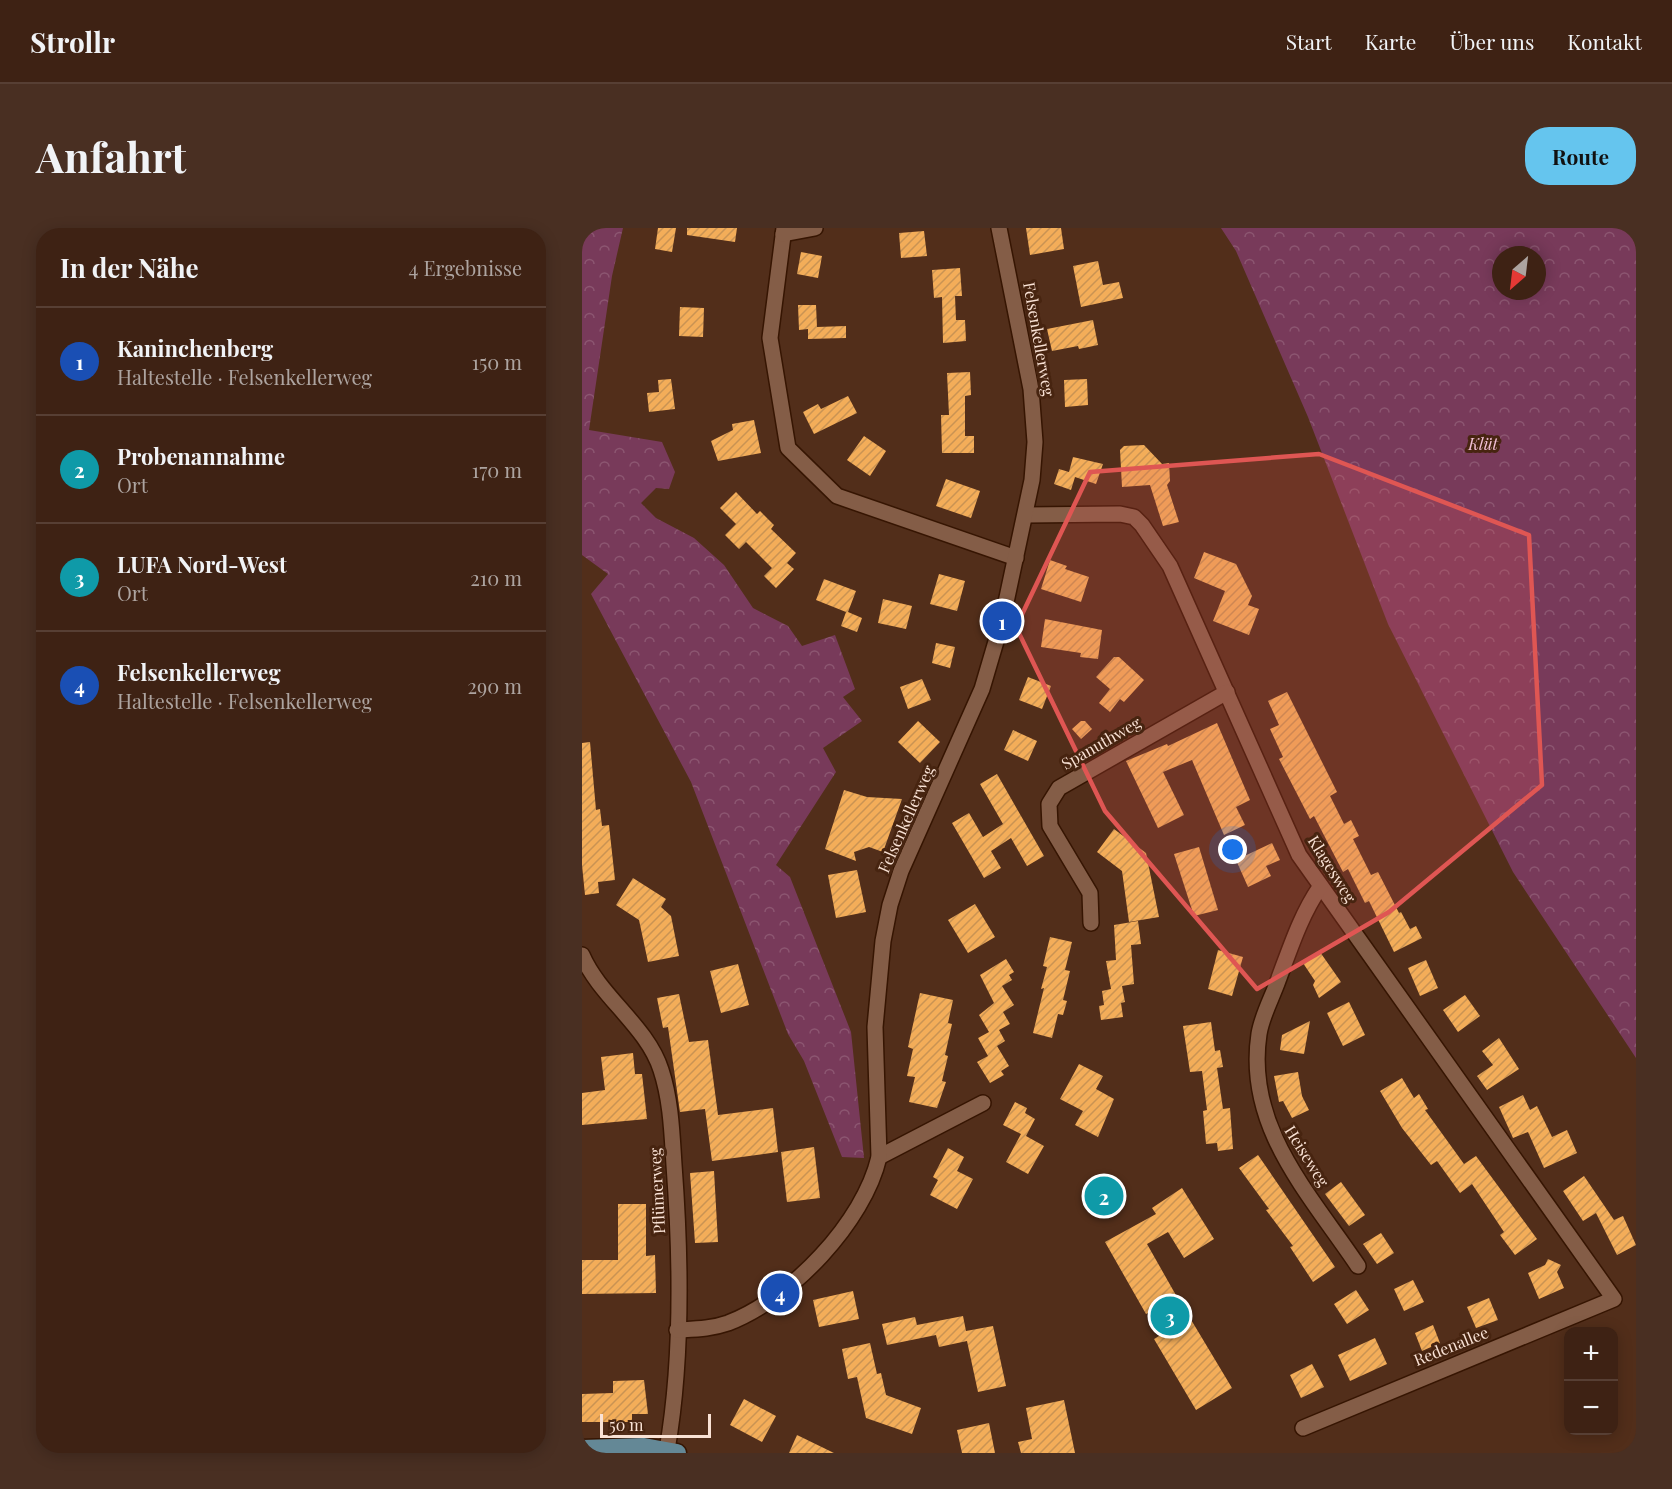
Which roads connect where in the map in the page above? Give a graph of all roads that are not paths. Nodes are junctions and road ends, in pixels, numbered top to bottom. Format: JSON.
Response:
{"nodes":[{"id":1,"x":815,"y":228,"type":"edge"},
{"id":2,"x":999,"y":228,"type":"edge"},
{"id":3,"x":783,"y":231,"type":"edge"},
{"id":4,"x":1026,"y":515,"type":"junction"},
{"id":5,"x":1016,"y":558,"type":"junction"},
{"id":6,"x":1227,"y":692,"type":"junction"},
{"id":7,"x":1320,"y":887,"type":"junction"},
{"id":8,"x":1090,"y":923,"type":"dead end"},
{"id":9,"x":582,"y":955,"type":"edge"},
{"id":10,"x":983,"y":1103,"type":"dead end"},
{"id":11,"x":879,"y":1156,"type":"junction"},
{"id":12,"x":1358,"y":1266,"type":"dead end"},
{"id":13,"x":1614,"y":1299,"type":"joint"},
{"id":14,"x":677,"y":1330,"type":"junction"},
{"id":15,"x":1303,"y":1428,"type":"dead end"},
{"id":16,"x":582,"y":1449,"type":"edge"},
{"id":17,"x":672,"y":1452,"type":"edge"}],
"edges":[{"from":1,"to":3,"type":"street"},
{"from":2,"to":4,"type":"street","name":"Felsenkellerweg"},
{"from":3,"to":5,"type":"street"},
{"from":4,"to":5,"type":"street","name":"Felsenkellerweg"},
{"from":4,"to":6,"type":"street","name":"Klagesweg"},
{"from":5,"to":11,"type":"street","name":"Felsenkellerweg"},
{"from":6,"to":7,"type":"street","name":"Klagesweg"},
{"from":6,"to":8,"type":"street","name":"Spanuthweg"},
{"from":7,"to":12,"type":"street","name":"Heiseweg"},
{"from":7,"to":13,"type":"street","name":"Klagesweg"},
{"from":9,"to":14,"type":"street","name":"Pflümerweg"},
{"from":10,"to":11,"type":"street"},
{"from":11,"to":14,"type":"street","name":"Felsenkellerweg"},
{"from":13,"to":15,"type":"street","name":"Redenallee"},
{"from":14,"to":17,"type":"street","name":"Pflümerweg"},
{"from":16,"to":17,"type":"main road"}]}
